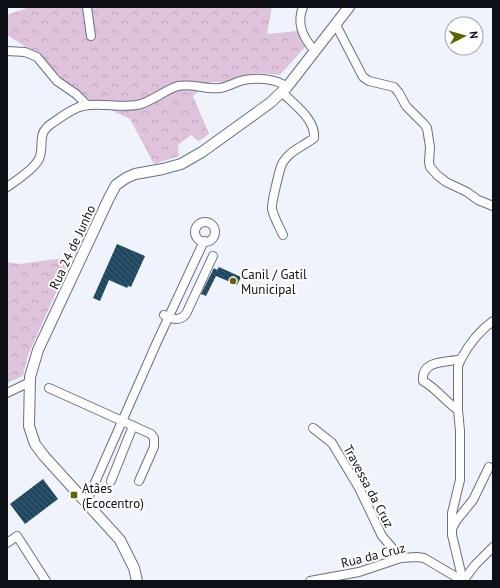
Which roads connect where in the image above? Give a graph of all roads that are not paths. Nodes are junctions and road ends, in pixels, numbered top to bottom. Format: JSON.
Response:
{"nodes":[{"id":1,"x":87,"y":7,"type":"edge"},
{"id":2,"x":303,"y":7,"type":"edge"},
{"id":3,"x":349,"y":7,"type":"edge"},
{"id":4,"x":336,"y":24,"type":"junction"},
{"id":5,"x":91,"y":36,"type":"dead end"},
{"id":6,"x":7,"y":51,"type":"edge"},
{"id":7,"x":315,"y":51,"type":"junction"},
{"id":8,"x":284,"y":89,"type":"junction"},
{"id":9,"x":87,"y":105,"type":"junction"},
{"id":10,"x":7,"y":187,"type":"edge"},
{"id":11,"x":493,"y":206,"type":"edge"},
{"id":12,"x":283,"y":235,"type":"dead end"},
{"id":13,"x":202,"y":241,"type":"dead end"},
{"id":14,"x":213,"y":256,"type":"dead end"},
{"id":15,"x":167,"y":316,"type":"junction"},
{"id":16,"x":493,"y":321,"type":"edge"},
{"id":17,"x":461,"y":359,"type":"junction"},
{"id":18,"x":30,"y":382,"type":"junction"},
{"id":19,"x":49,"y":388,"type":"dead end"},
{"id":20,"x":7,"y":393,"type":"edge"},
{"id":21,"x":458,"y":410,"type":"junction"},
{"id":22,"x":120,"y":420,"type":"junction"},
{"id":23,"x":134,"y":426,"type":"junction"},
{"id":24,"x":313,"y":428,"type":"dead end"},
{"id":25,"x":489,"y":467,"type":"dead end"},
{"id":26,"x":111,"y":481,"type":"dead end"},
{"id":27,"x":139,"y":481,"type":"dead end"},
{"id":28,"x":84,"y":500,"type":"junction"},
{"id":29,"x":452,"y":530,"type":"junction"},
{"id":30,"x":7,"y":543,"type":"edge"},
{"id":31,"x":493,"y":547,"type":"edge"},
{"id":32,"x":400,"y":558,"type":"junction"},
{"id":33,"x":46,"y":581,"type":"edge"},
{"id":34,"x":137,"y":581,"type":"edge"},
{"id":35,"x":310,"y":581,"type":"edge"},
{"id":36,"x":463,"y":581,"type":"edge"}],
"edges":[{"from":1,"to":5,"type":"street"},
{"from":2,"to":7,"type":"street"},
{"from":3,"to":4,"type":"main road","name":"Rua 24 de Junho"},
{"from":4,"to":7,"type":"main road","name":"Rua 24 de Junho"},
{"from":4,"to":11,"type":"street"},
{"from":6,"to":9,"type":"street"},
{"from":7,"to":8,"type":"main road","name":"Rua 24 de Junho"},
{"from":8,"to":9,"type":"street"},
{"from":8,"to":12,"type":"street"},
{"from":8,"to":18,"type":"main road","name":"Rua 24 de Junho"},
{"from":9,"to":10,"type":"street"},
{"from":13,"to":15,"type":"street"},
{"from":14,"to":15,"type":"street"},
{"from":15,"to":22,"type":"street"},
{"from":16,"to":17,"type":"street"},
{"from":17,"to":21,"type":"street"},
{"from":17,"to":21,"type":"street"},
{"from":18,"to":20,"type":"street"},
{"from":18,"to":28,"type":"main road","name":"Rua 24 de Junho"},
{"from":19,"to":22,"type":"street"},
{"from":21,"to":29,"type":"street"},
{"from":22,"to":23,"type":"street"},
{"from":22,"to":28,"type":"street"},
{"from":23,"to":26,"type":"street"},
{"from":23,"to":27,"type":"street"},
{"from":24,"to":32,"type":"street","name":"Travessa da Cruz"},
{"from":25,"to":29,"type":"street"},
{"from":28,"to":34,"type":"main road","name":"Rua 24 de Junho"},
{"from":29,"to":36,"type":"street"},
{"from":30,"to":33,"type":"street"},
{"from":31,"to":36,"type":"street"},
{"from":32,"to":35,"type":"street","name":"Rua da Cruz"},
{"from":32,"to":36,"type":"street","name":"Rua da Cruz"}]}
